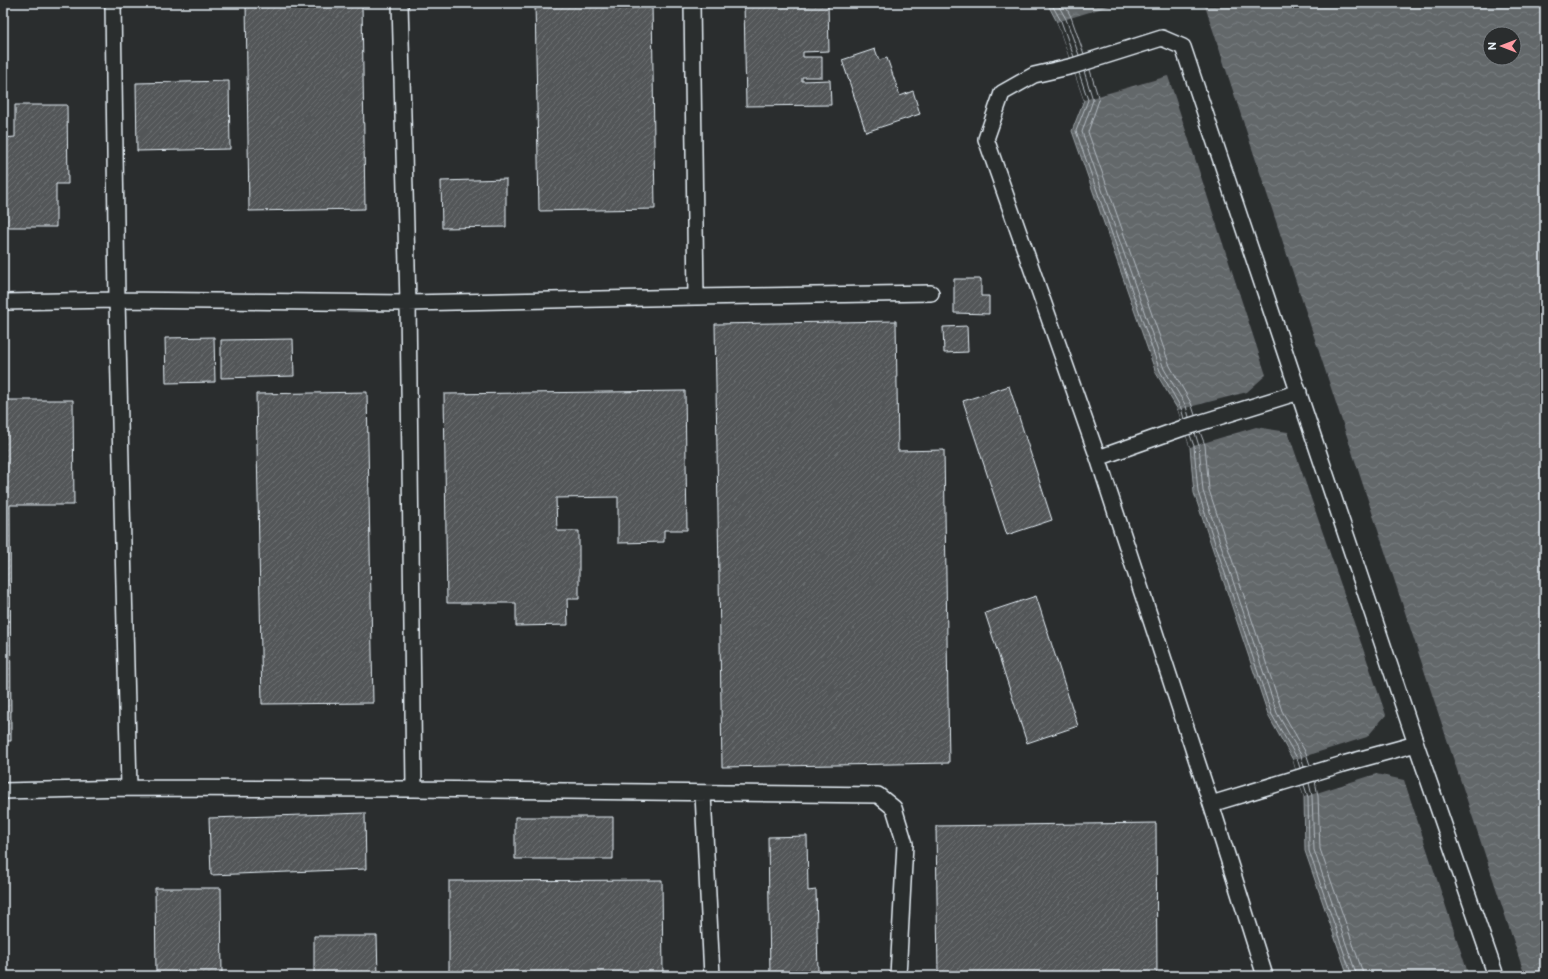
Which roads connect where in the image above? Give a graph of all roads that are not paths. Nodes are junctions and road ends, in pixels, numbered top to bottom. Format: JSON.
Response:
{"nodes":[{"id":1,"x":112,"y":3,"type":"edge"},
{"id":2,"x":400,"y":3,"type":"edge"},
{"id":3,"x":692,"y":3,"type":"edge"},
{"id":4,"x":931,"y":293,"type":"dead end"},
{"id":5,"x":696,"y":297,"type":"junction"},
{"id":6,"x":117,"y":300,"type":"junction"},
{"id":7,"x":3,"y":302,"type":"edge"},
{"id":8,"x":408,"y":303,"type":"junction"},
{"id":9,"x":1299,"y":392,"type":"junction"},
{"id":10,"x":1098,"y":458,"type":"junction"},
{"id":11,"x":1416,"y":744,"type":"junction"},
{"id":12,"x":129,"y":788,"type":"junction"},
{"id":13,"x":414,"y":789,"type":"junction"},
{"id":14,"x":3,"y":791,"type":"edge"},
{"id":15,"x":703,"y":794,"type":"junction"},
{"id":16,"x":1211,"y":804,"type":"junction"},
{"id":17,"x":712,"y":976,"type":"edge"},
{"id":18,"x":898,"y":976,"type":"edge"},
{"id":19,"x":1264,"y":976,"type":"edge"},
{"id":20,"x":1496,"y":976,"type":"edge"}],
"edges":[{"from":1,"to":6,"type":"lane"},
{"from":2,"to":8,"type":"lane"},
{"from":3,"to":5,"type":"lane"},
{"from":4,"to":5,"type":"lane"},
{"from":5,"to":8,"type":"lane"},
{"from":6,"to":7,"type":"lane"},
{"from":6,"to":8,"type":"lane"},
{"from":6,"to":12,"type":"lane"},
{"from":8,"to":13,"type":"lane"},
{"from":9,"to":10,"type":"lane"},
{"from":9,"to":10,"type":"lane"},
{"from":9,"to":11,"type":"lane"},
{"from":10,"to":16,"type":"lane"},
{"from":11,"to":16,"type":"lane"},
{"from":11,"to":20,"type":"lane"},
{"from":12,"to":13,"type":"lane"},
{"from":12,"to":14,"type":"lane"},
{"from":13,"to":15,"type":"lane"},
{"from":15,"to":17,"type":"lane"},
{"from":15,"to":18,"type":"lane"},
{"from":16,"to":19,"type":"lane"}]}
